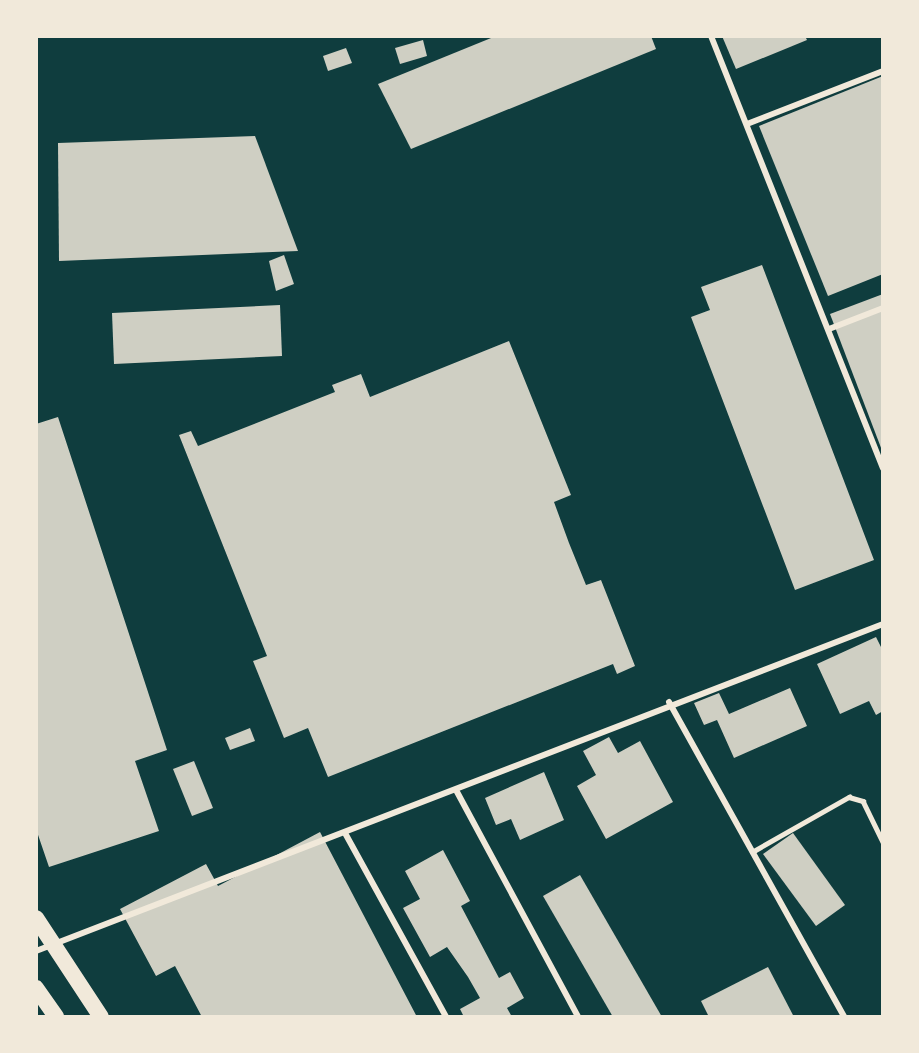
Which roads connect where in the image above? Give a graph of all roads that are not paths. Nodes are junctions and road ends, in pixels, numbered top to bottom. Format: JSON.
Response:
{"nodes":[{"id":1,"x":711,"y":36,"type":"edge"},
{"id":2,"x":883,"y":71,"type":"edge"},
{"id":3,"x":747,"y":124,"type":"junction"},
{"id":4,"x":883,"y":308,"type":"edge"},
{"id":5,"x":829,"y":329,"type":"junction"},
{"id":6,"x":883,"y":468,"type":"edge"},
{"id":7,"x":883,"y":624,"type":"edge"},
{"id":8,"x":669,"y":702,"type":"junction"},
{"id":9,"x":456,"y":790,"type":"junction"},
{"id":10,"x":345,"y":833,"type":"junction"},
{"id":11,"x":883,"y":842,"type":"edge"},
{"id":12,"x":752,"y":852,"type":"junction"},
{"id":13,"x":36,"y":918,"type":"edge"},
{"id":14,"x":52,"y":943,"type":"junction"},
{"id":15,"x":36,"y":951,"type":"edge"},
{"id":16,"x":36,"y":988,"type":"edge"},
{"id":17,"x":56,"y":1017,"type":"edge"},
{"id":18,"x":101,"y":1017,"type":"edge"},
{"id":19,"x":446,"y":1017,"type":"edge"},
{"id":20,"x":578,"y":1017,"type":"edge"},
{"id":21,"x":844,"y":1017,"type":"edge"}],
"edges":[{"from":1,"to":3,"type":"street"},
{"from":2,"to":3,"type":"street"},
{"from":3,"to":5,"type":"street"},
{"from":4,"to":5,"type":"street"},
{"from":5,"to":6,"type":"street"},
{"from":7,"to":8,"type":"street"},
{"from":8,"to":9,"type":"street"},
{"from":8,"to":12,"type":"street"},
{"from":9,"to":10,"type":"street"},
{"from":9,"to":20,"type":"street"},
{"from":10,"to":14,"type":"street"},
{"from":10,"to":19,"type":"street"},
{"from":11,"to":12,"type":"lane"},
{"from":12,"to":21,"type":"street"},
{"from":13,"to":14,"type":"highway"},
{"from":14,"to":15,"type":"street"},
{"from":14,"to":18,"type":"highway"},
{"from":16,"to":17,"type":"highway"}]}
